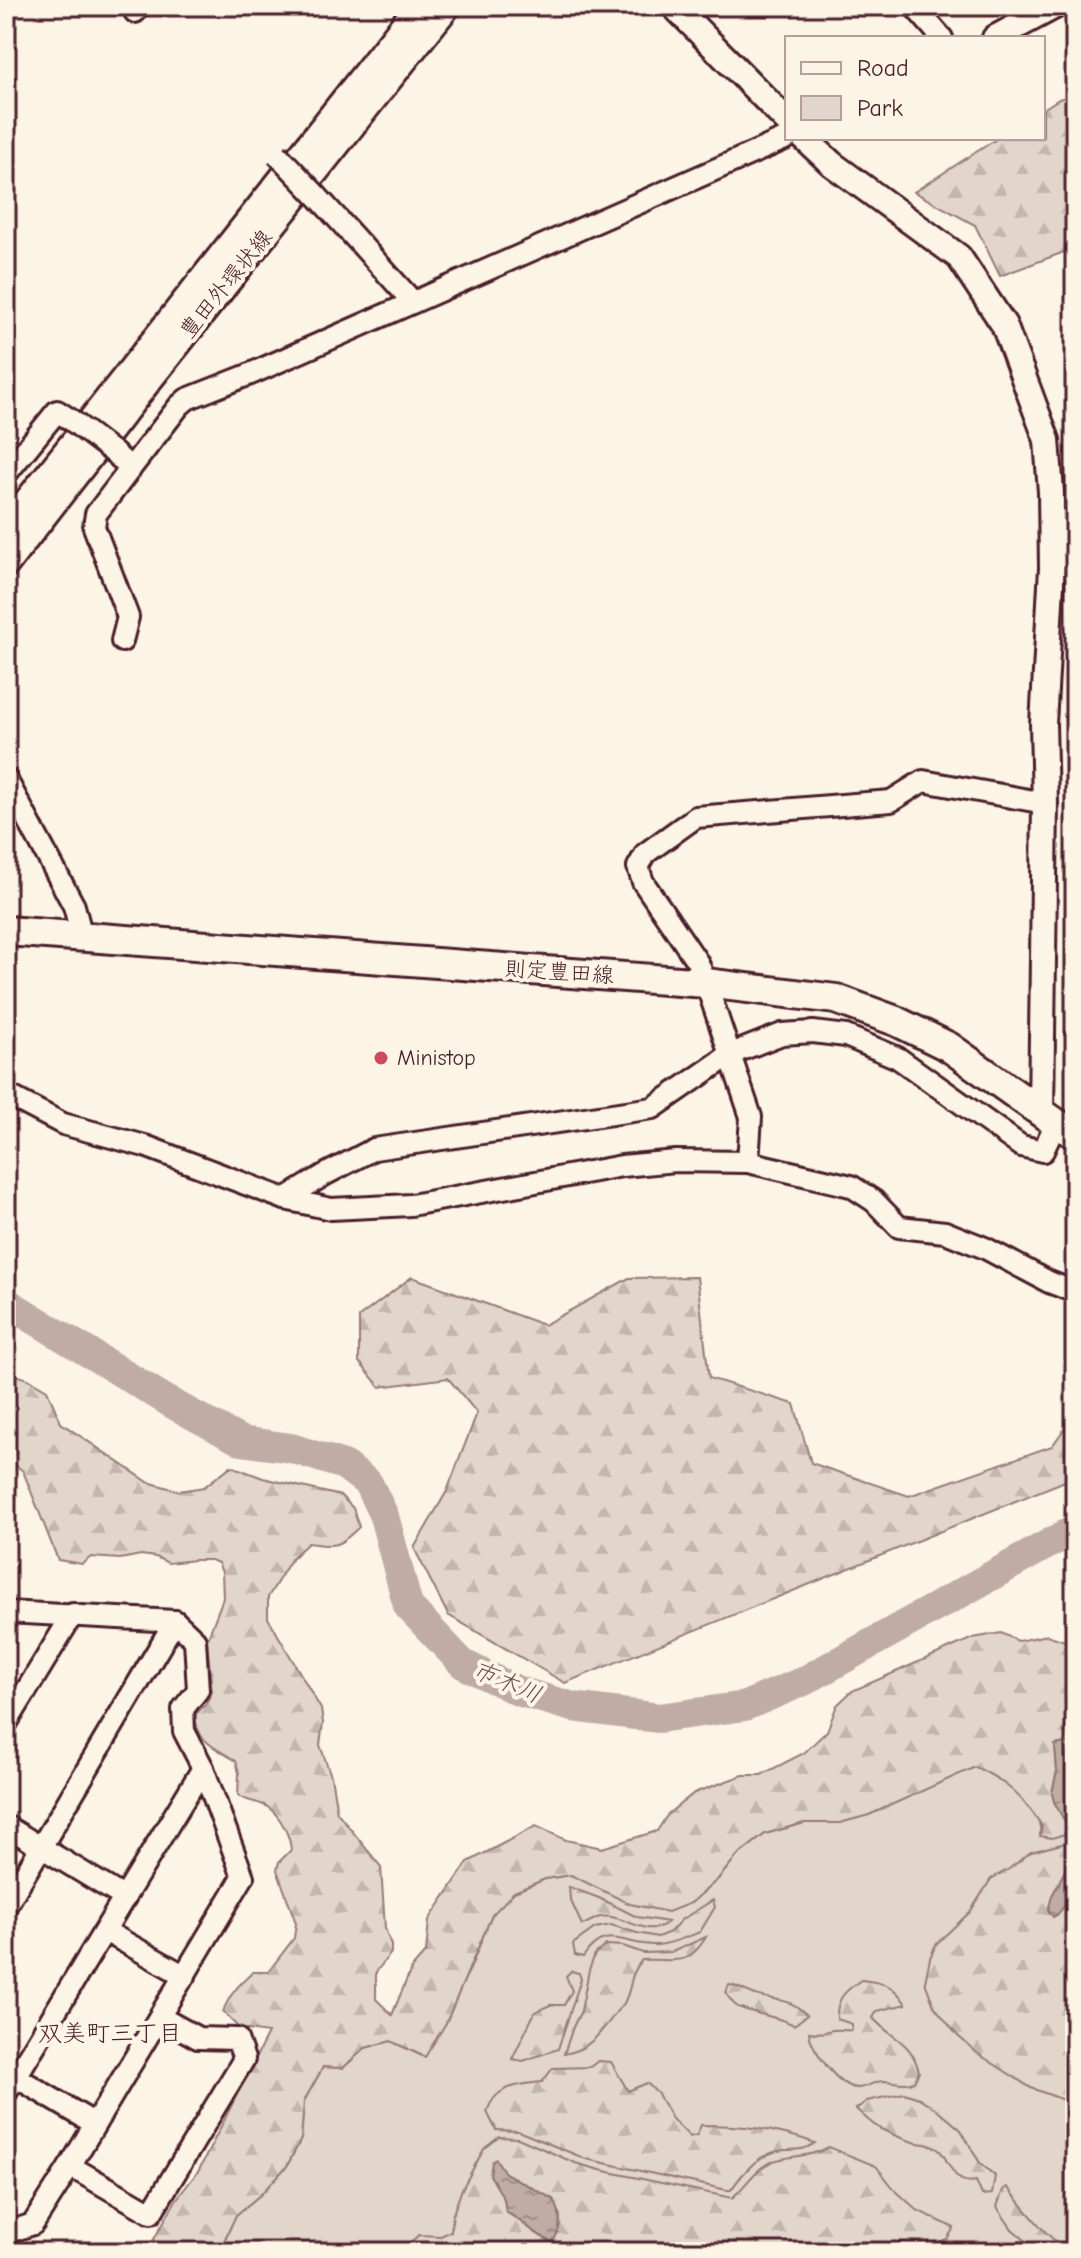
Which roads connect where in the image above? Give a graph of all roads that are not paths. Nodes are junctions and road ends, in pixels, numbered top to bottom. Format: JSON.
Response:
{"nodes":[{"id":1,"x":418,"y":6,"type":"edge"},
{"id":2,"x":448,"y":6,"type":"edge"},
{"id":3,"x":674,"y":6,"type":"edge"},
{"id":4,"x":914,"y":6,"type":"edge"},
{"id":5,"x":1055,"y":6,"type":"edge"},
{"id":6,"x":940,"y":36,"type":"edge"},
{"id":7,"x":999,"y":36,"type":"edge"},
{"id":8,"x":785,"y":119,"type":"edge"},
{"id":9,"x":785,"y":139,"type":"edge"},
{"id":10,"x":806,"y":140,"type":"edge"},
{"id":11,"x":277,"y":154,"type":"dead end"},
{"id":12,"x":413,"y":302,"type":"junction"},
{"id":13,"x":131,"y":468,"type":"junction"},
{"id":14,"x":6,"y":474,"type":"edge"},
{"id":15,"x":6,"y":527,"type":"edge"},
{"id":16,"x":6,"y":565,"type":"edge"},
{"id":17,"x":122,"y":641,"type":"dead end"},
{"id":18,"x":6,"y":779,"type":"edge"},
{"id":19,"x":1045,"y":803,"type":"junction"},
{"id":20,"x":6,"y":931,"type":"edge"},
{"id":21,"x":82,"y":937,"type":"junction"},
{"id":22,"x":706,"y":983,"type":"junction"},
{"id":23,"x":731,"y":1054,"type":"junction"},
{"id":24,"x":6,"y":1094,"type":"edge"},
{"id":25,"x":1057,"y":1123,"type":"edge"},
{"id":26,"x":748,"y":1162,"type":"junction"},
{"id":27,"x":285,"y":1199,"type":"junction"},
{"id":28,"x":1075,"y":1292,"type":"edge"},
{"id":29,"x":6,"y":1612,"type":"edge"},
{"id":30,"x":73,"y":1614,"type":"junction"},
{"id":31,"x":175,"y":1621,"type":"junction"},
{"id":32,"x":6,"y":1724,"type":"edge"},
{"id":33,"x":203,"y":1768,"type":"junction"},
{"id":34,"x":6,"y":1826,"type":"edge"},
{"id":35,"x":41,"y":1847,"type":"junction"},
{"id":36,"x":125,"y":1898,"type":"junction"},
{"id":37,"x":6,"y":1906,"type":"edge"},
{"id":38,"x":105,"y":1931,"type":"junction"},
{"id":39,"x":185,"y":1976,"type":"junction"},
{"id":40,"x":160,"y":2017,"type":"junction"},
{"id":41,"x":9,"y":2080,"type":"edge"},
{"id":42,"x":95,"y":2124,"type":"junction"},
{"id":43,"x":70,"y":2166,"type":"junction"},
{"id":44,"x":6,"y":2233,"type":"edge"}],
"edges":[{"from":1,"to":15,"type":"street","name":"豊田外環状線"},
{"from":2,"to":16,"type":"street","name":"豊田外環状線"},
{"from":3,"to":8,"type":"street"},
{"from":4,"to":6,"type":"street"},
{"from":5,"to":7,"type":"street"},
{"from":9,"to":12,"type":"street"},
{"from":10,"to":19,"type":"street"},
{"from":11,"to":12,"type":"street","bridge":true},
{"from":12,"to":13,"type":"street"},
{"from":13,"to":14,"type":"street","bridge":true},
{"from":13,"to":17,"type":"street"},
{"from":18,"to":21,"type":"street"},
{"from":19,"to":22,"type":"street"},
{"from":19,"to":25,"type":"street"},
{"from":20,"to":21,"type":"main road","name":"則定豊田線"},
{"from":21,"to":22,"type":"main road","name":"則定豊田線"},
{"from":22,"to":23,"type":"street"},
{"from":22,"to":25,"type":"main road","name":"則定豊田線"},
{"from":23,"to":25,"type":"street"},
{"from":23,"to":26,"type":"street"},
{"from":23,"to":27,"type":"street"},
{"from":24,"to":27,"type":"street"},
{"from":26,"to":27,"type":"street"},
{"from":26,"to":28,"type":"street"},
{"from":29,"to":30,"type":"street"},
{"from":30,"to":31,"type":"street"},
{"from":30,"to":32,"type":"street"},
{"from":31,"to":33,"type":"street"},
{"from":31,"to":35,"type":"street"},
{"from":33,"to":36,"type":"street"},
{"from":33,"to":39,"type":"street"},
{"from":34,"to":35,"type":"street"},
{"from":35,"to":36,"type":"street"},
{"from":35,"to":37,"type":"street"},
{"from":36,"to":38,"type":"street"},
{"from":38,"to":39,"type":"street"},
{"from":38,"to":41,"type":"street"},
{"from":39,"to":40,"type":"street"},
{"from":40,"to":42,"type":"street"},
{"from":40,"to":43,"type":"street"},
{"from":41,"to":42,"type":"street"},
{"from":42,"to":43,"type":"street"},
{"from":43,"to":44,"type":"street"}]}
